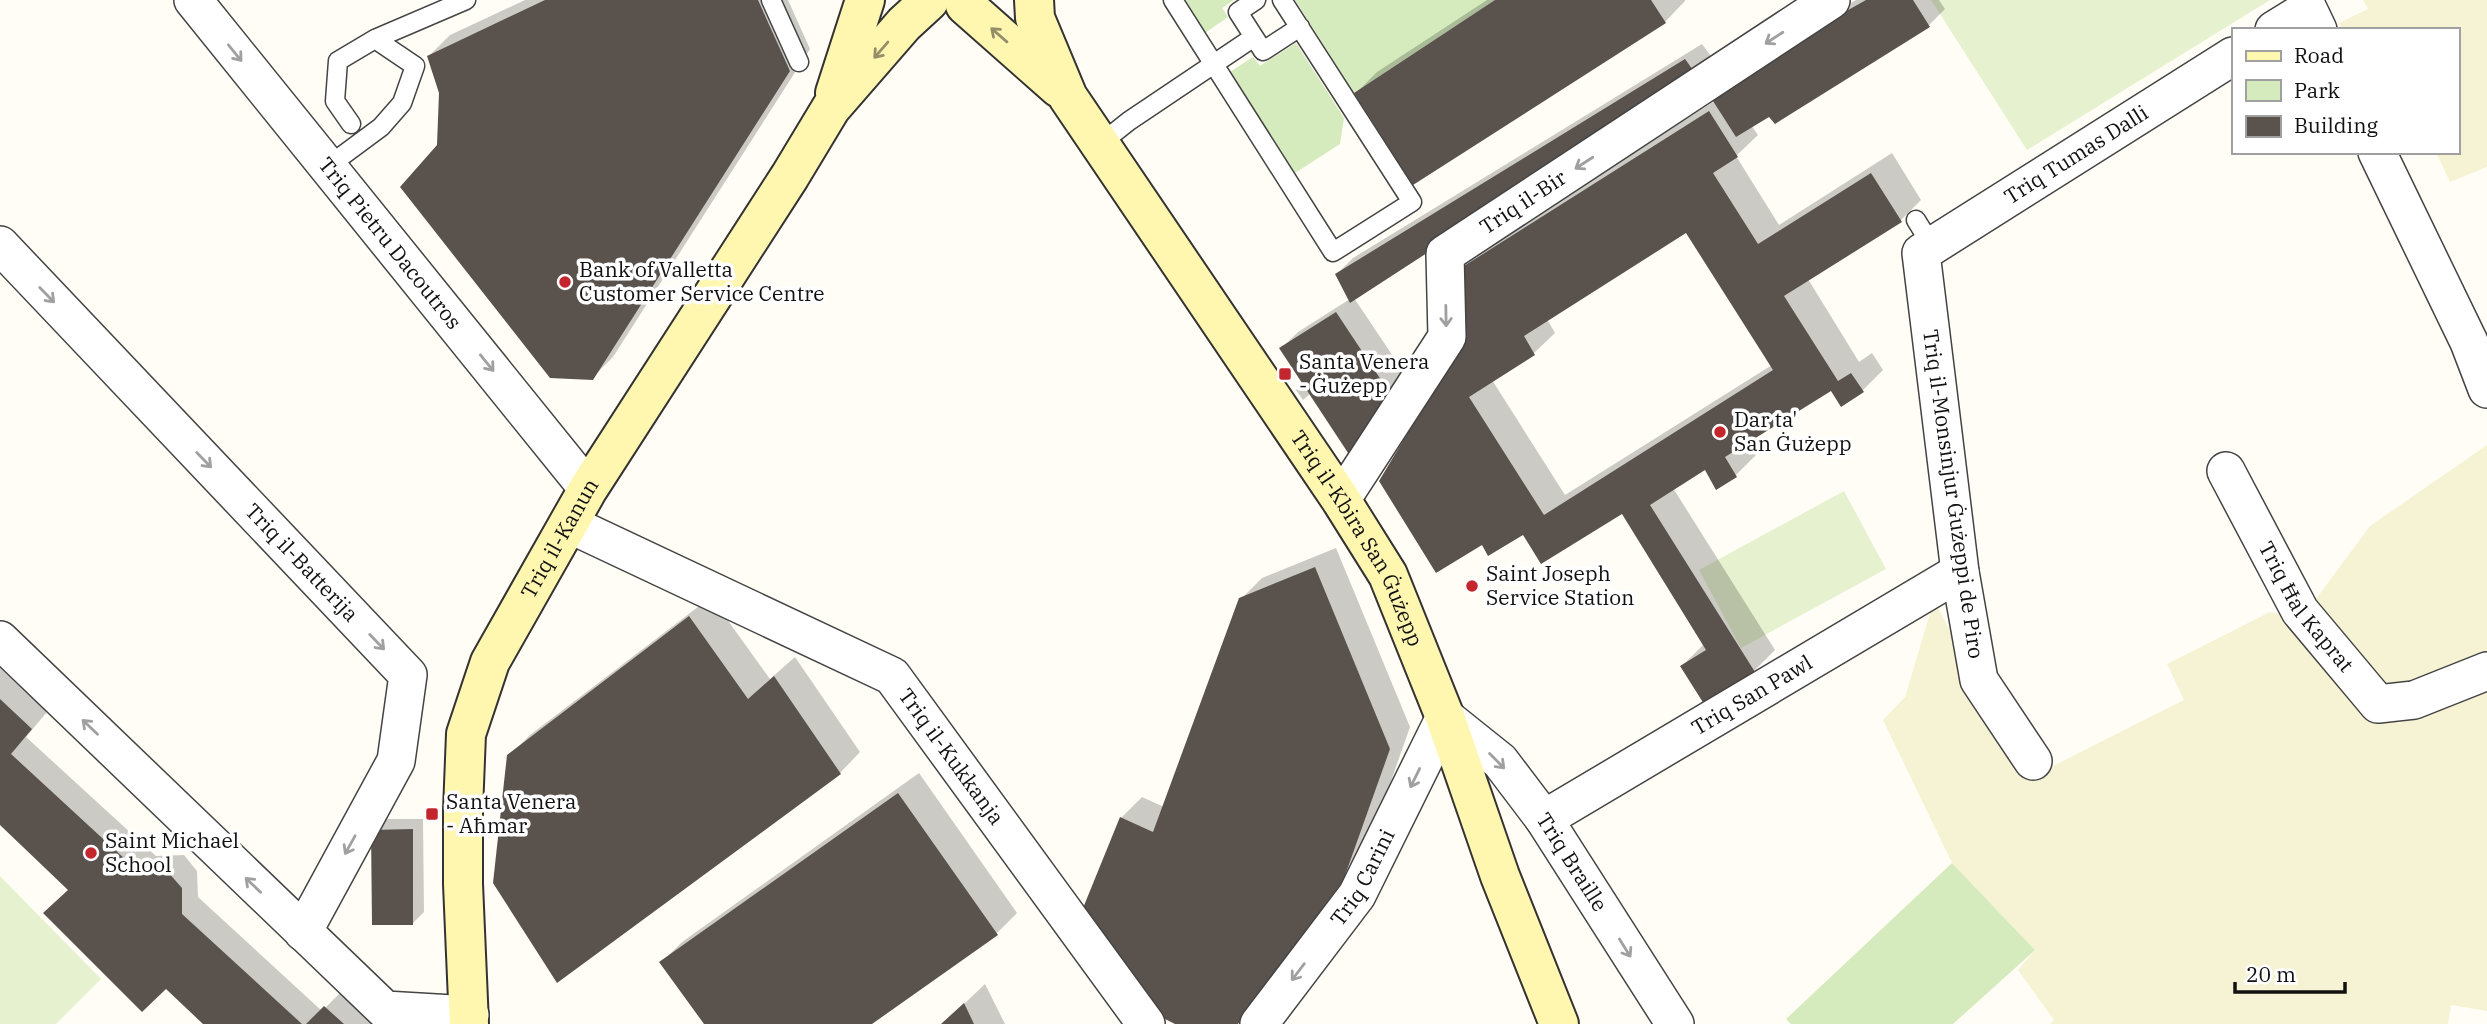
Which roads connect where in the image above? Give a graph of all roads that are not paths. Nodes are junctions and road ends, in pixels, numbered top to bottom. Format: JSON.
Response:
{"nodes":[{"id":1,"x":193,"y":0,"type":"edge"},
{"id":2,"x":466,"y":0,"type":"edge"},
{"id":3,"x":771,"y":0,"type":"edge"},
{"id":4,"x":865,"y":0,"type":"edge"},
{"id":5,"x":1034,"y":0,"type":"edge"},
{"id":6,"x":1173,"y":0,"type":"edge"},
{"id":7,"x":1256,"y":0,"type":"edge"},
{"id":8,"x":1282,"y":0,"type":"edge"},
{"id":9,"x":1831,"y":0,"type":"edge"},
{"id":10,"x":949,"y":1,"type":"edge"},
{"id":11,"x":2309,"y":13,"type":"edge"},
{"id":12,"x":1300,"y":27,"type":"junction"},
{"id":13,"x":2278,"y":28,"type":"edge"},
{"id":14,"x":1254,"y":37,"type":"junction"},
{"id":15,"x":375,"y":39,"type":"junction"},
{"id":16,"x":2232,"y":57,"type":"edge"},
{"id":17,"x":799,"y":62,"type":"dead end"},
{"id":18,"x":1214,"y":65,"type":"junction"},
{"id":19,"x":1068,"y":97,"type":"junction"},
{"id":20,"x":831,"y":108,"type":"junction"},
{"id":21,"x":351,"y":124,"type":"dead end"},
{"id":22,"x":1100,"y":144,"type":"junction"},
{"id":23,"x":2378,"y":154,"type":"edge"},
{"id":24,"x":327,"y":167,"type":"junction"},
{"id":25,"x":1923,"y":240,"type":"joint"},
{"id":26,"x":0,"y":245,"type":"edge"},
{"id":27,"x":2478,"y":337,"type":"edge"},
{"id":28,"x":2487,"y":389,"type":"edge"},
{"id":29,"x":2226,"y":471,"type":"dead end"},
{"id":30,"x":588,"y":488,"type":"junction"},
{"id":31,"x":1341,"y":500,"type":"junction"},
{"id":32,"x":569,"y":524,"type":"junction"},
{"id":33,"x":1960,"y":572,"type":"junction"},
{"id":34,"x":0,"y":640,"type":"edge"},
{"id":35,"x":2487,"y":671,"type":"edge"},
{"id":36,"x":1445,"y":717,"type":"junction"},
{"id":37,"x":2033,"y":761,"type":"dead end"},
{"id":38,"x":1544,"y":819,"type":"junction"},
{"id":39,"x":303,"y":932,"type":"junction"},
{"id":40,"x":470,"y":1019,"type":"edge"},
{"id":41,"x":1146,"y":1024,"type":"edge"},
{"id":42,"x":1259,"y":1024,"type":"edge"},
{"id":43,"x":1559,"y":1024,"type":"edge"},
{"id":44,"x":1675,"y":1024,"type":"edge"}],
"edges":[{"from":1,"to":24,"type":"street","name":"Triq Pietru Dacoutros","one_way":true},
{"from":2,"to":15,"type":"lane"},
{"from":3,"to":17,"type":"lane"},
{"from":4,"to":20,"type":"main road","name":"Triq il-Kanun"},
{"from":5,"to":19,"type":"main road","name":"Triq il-Kbira San Ġużepp"},
{"from":6,"to":18,"type":"lane"},
{"from":7,"to":14,"type":"lane"},
{"from":8,"to":12,"type":"lane"},
{"from":9,"to":31,"type":"street","name":"Triq il-Bir","one_way":true},
{"from":19,"to":10,"type":"main road","name":"Triq il-Kbira San Ġużepp","one_way":true},
{"from":10,"to":20,"type":"main road","name":"Triq il-Kanun","one_way":true},
{"from":11,"to":13,"type":"street"},
{"from":12,"to":14,"type":"lane"},
{"from":12,"to":18,"type":"lane"},
{"from":14,"to":18,"type":"lane"},
{"from":15,"to":21,"type":"lane"},
{"from":15,"to":24,"type":"lane"},
{"from":16,"to":25,"type":"street","name":"Triq Tumas Dalli"},
{"from":18,"to":22,"type":"lane"},
{"from":19,"to":22,"type":"main road","name":"Triq il-Kbira San Ġużepp"},
{"from":20,"to":30,"type":"main road","name":"Triq il-Kanun"},
{"from":22,"to":31,"type":"main road","name":"Triq il-Kbira San Ġużepp"},
{"from":23,"to":27,"type":"street"},
{"from":24,"to":30,"type":"street","name":"Triq Pietru Dacoutros","one_way":true},
{"from":25,"to":33,"type":"street","name":"Triq il-Monsinjur Ġużeppi de Piro"},
{"from":26,"to":39,"type":"street","name":"Triq il-Batterija","one_way":true},
{"from":27,"to":28,"type":"street"},
{"from":29,"to":35,"type":"street","name":"Triq Ħal Kaprat"},
{"from":30,"to":32,"type":"main road","name":"Triq il-Kanun"},
{"from":31,"to":36,"type":"main road","name":"Triq il-Kbira San Ġużepp"},
{"from":32,"to":40,"type":"main road","name":"Triq il-Kanun"},
{"from":32,"to":41,"type":"street","name":"Triq il-Kukkanja"},
{"from":33,"to":37,"type":"street","name":"Triq il-Monsinjur Ġużeppi de Piro"},
{"from":33,"to":38,"type":"street","name":"Triq San Pawl"},
{"from":39,"to":34,"type":"street","one_way":true},
{"from":36,"to":38,"type":"street","name":"Triq Braille","one_way":true},
{"from":36,"to":42,"type":"street","name":"Triq Carini","one_way":true},
{"from":36,"to":43,"type":"main road","name":"Triq il-Kbira San Ġużepp"},
{"from":38,"to":44,"type":"street","name":"Triq Braille","one_way":true},
{"from":39,"to":40,"type":"street"}]}
